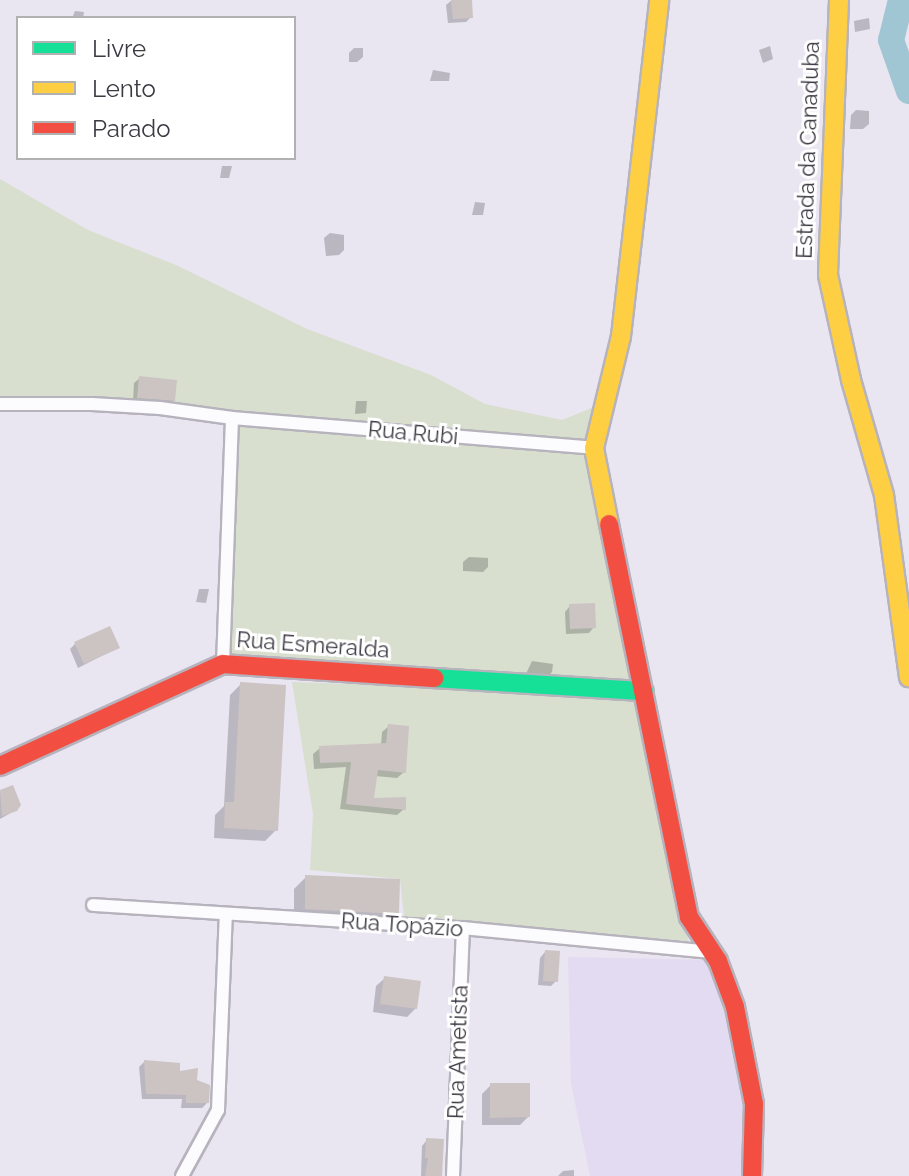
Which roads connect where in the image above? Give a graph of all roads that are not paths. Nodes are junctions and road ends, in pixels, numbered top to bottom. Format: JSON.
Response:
{"nodes":[{"id":1,"x":659,"y":0,"type":"edge"},
{"id":2,"x":839,"y":0,"type":"edge"},
{"id":3,"x":0,"y":404,"type":"edge"},
{"id":4,"x":232,"y":418,"type":"junction"},
{"id":5,"x":594,"y":448,"type":"junction"},
{"id":6,"x":223,"y":664,"type":"junction"},
{"id":7,"x":909,"y":677,"type":"edge"},
{"id":8,"x":644,"y":691,"type":"junction"},
{"id":9,"x":0,"y":766,"type":"edge"},
{"id":10,"x":93,"y":905,"type":"dead end"},
{"id":11,"x":226,"y":914,"type":"junction"},
{"id":12,"x":463,"y":928,"type":"junction"},
{"id":13,"x":711,"y":952,"type":"junction"},
{"id":14,"x":182,"y":1176,"type":"edge"},
{"id":15,"x":453,"y":1176,"type":"edge"},
{"id":16,"x":752,"y":1176,"type":"edge"}],
"edges":[{"from":1,"to":5,"type":"street"},
{"from":2,"to":7,"type":"street","name":"Estrada da Canaduba"},
{"from":3,"to":4,"type":"street","name":"Rua Rubi"},
{"from":4,"to":5,"type":"street","name":"Rua Rubi"},
{"from":4,"to":6,"type":"street"},
{"from":5,"to":8,"type":"street"},
{"from":6,"to":8,"type":"street","name":"Rua Esmeralda"},
{"from":6,"to":9,"type":"street","name":"Rua Esmeralda"},
{"from":8,"to":13,"type":"street"},
{"from":10,"to":11,"type":"street","name":"Rua Topázio"},
{"from":11,"to":12,"type":"street","name":"Rua Topázio"},
{"from":11,"to":14,"type":"street"},
{"from":12,"to":13,"type":"street","name":"Rua Topázio"},
{"from":12,"to":15,"type":"street","name":"Rua Ametista"},
{"from":13,"to":16,"type":"street"}]}
